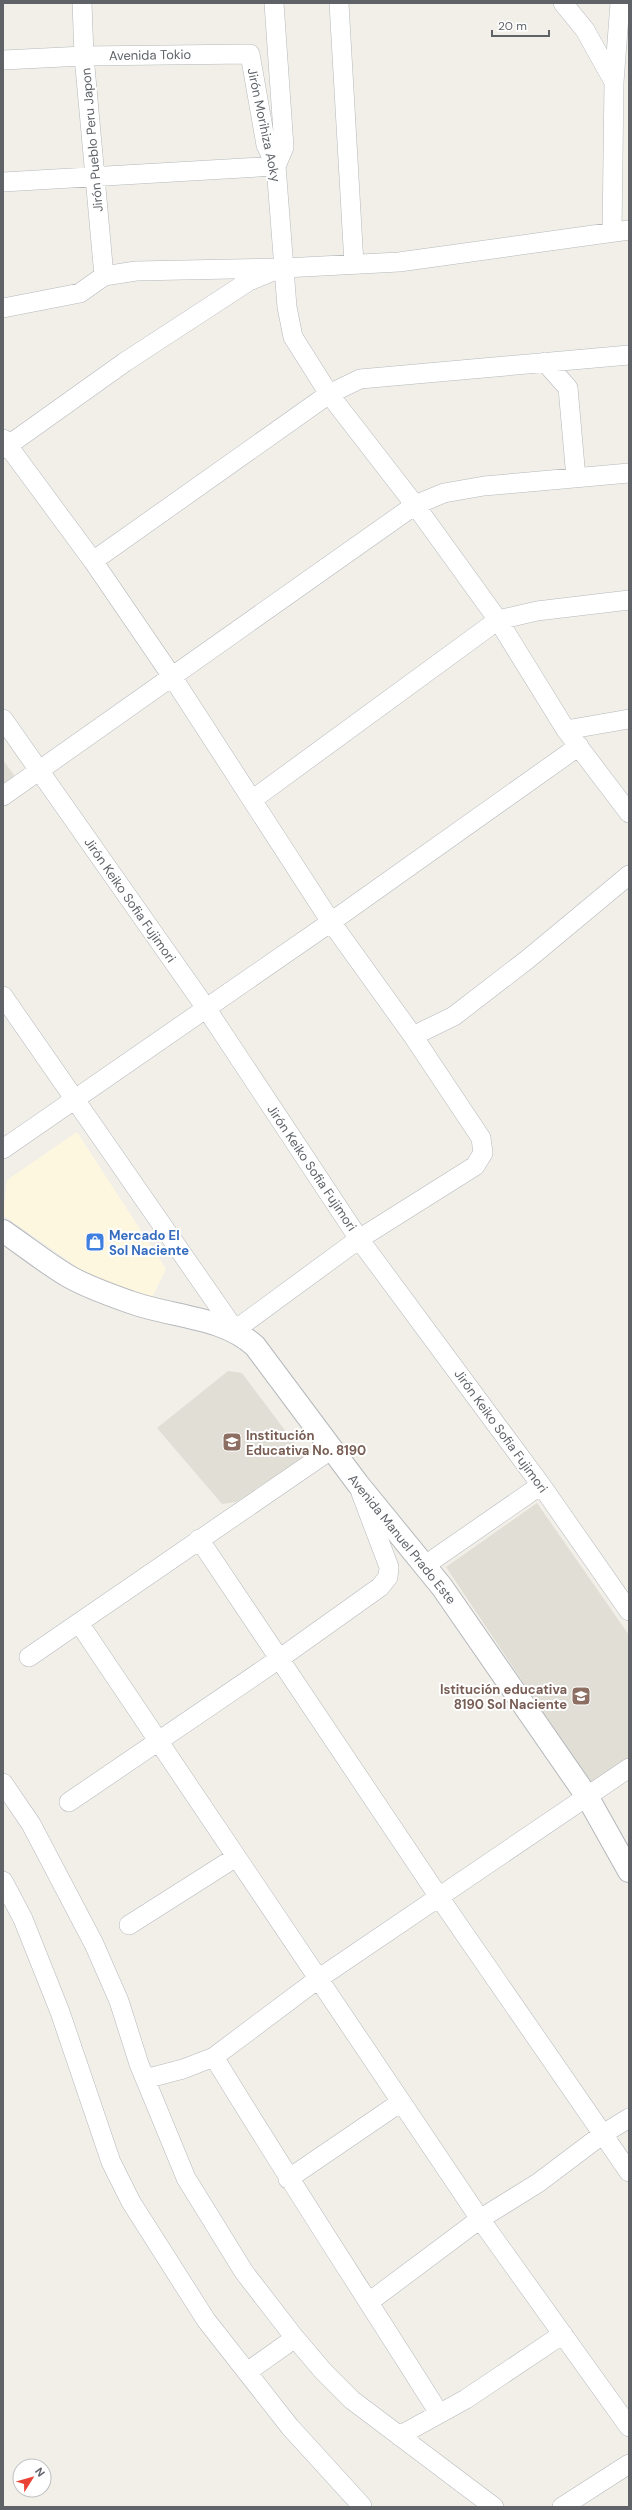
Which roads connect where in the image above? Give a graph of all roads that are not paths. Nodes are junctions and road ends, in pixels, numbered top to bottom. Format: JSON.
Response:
{"nodes":[{"id":1,"x":82,"y":3,"type":"edge"},
{"id":2,"x":274,"y":3,"type":"edge"},
{"id":3,"x":339,"y":3,"type":"edge"},
{"id":4,"x":563,"y":3,"type":"edge"},
{"id":5,"x":620,"y":3,"type":"edge"},
{"id":6,"x":250,"y":54,"type":"joint"},
{"id":7,"x":84,"y":56,"type":"junction"},
{"id":8,"x":3,"y":60,"type":"edge"},
{"id":9,"x":614,"y":82,"type":"junction"},
{"id":10,"x":622,"y":122,"type":"edge"},
{"id":11,"x":276,"y":166,"type":"junction"},
{"id":12,"x":96,"y":176,"type":"junction"},
{"id":13,"x":3,"y":182,"type":"edge"},
{"id":14,"x":621,"y":231,"type":"edge"},
{"id":15,"x":354,"y":264,"type":"junction"},
{"id":16,"x":284,"y":268,"type":"junction"},
{"id":17,"x":104,"y":276,"type":"junction"},
{"id":18,"x":3,"y":308,"type":"edge"},
{"id":19,"x":629,"y":355,"type":"edge"},
{"id":20,"x":545,"y":362,"type":"junction"},
{"id":21,"x":329,"y":394,"type":"junction"},
{"id":22,"x":4,"y":444,"type":"edge"},
{"id":23,"x":629,"y":473,"type":"edge"},
{"id":24,"x":576,"y":478,"type":"junction"},
{"id":25,"x":415,"y":505,"type":"junction"},
{"id":26,"x":93,"y":561,"type":"junction"},
{"id":27,"x":629,"y":600,"type":"edge"},
{"id":28,"x":498,"y":620,"type":"junction"},
{"id":29,"x":173,"y":678,"type":"junction"},
{"id":30,"x":3,"y":719,"type":"edge"},
{"id":31,"x":629,"y":720,"type":"edge"},
{"id":32,"x":566,"y":730,"type":"junction"},
{"id":33,"x":579,"y":746,"type":"junction"},
{"id":34,"x":40,"y":771,"type":"junction"},
{"id":35,"x":3,"y":796,"type":"edge"},
{"id":36,"x":252,"y":800,"type":"junction"},
{"id":37,"x":629,"y":813,"type":"edge"},
{"id":38,"x":629,"y":875,"type":"edge"},
{"id":39,"x":331,"y":922,"type":"junction"},
{"id":40,"x":3,"y":996,"type":"edge"},
{"id":41,"x":206,"y":1008,"type":"junction"},
{"id":42,"x":413,"y":1036,"type":"junction"},
{"id":43,"x":74,"y":1100,"type":"junction"},
{"id":44,"x":3,"y":1149,"type":"edge"},
{"id":45,"x":3,"y":1231,"type":"edge"},
{"id":46,"x":359,"y":1239,"type":"junction"},
{"id":47,"x":235,"y":1330,"type":"junction"},
{"id":48,"x":332,"y":1449,"type":"junction"},
{"id":49,"x":358,"y":1484,"type":"junction"},
{"id":50,"x":541,"y":1485,"type":"junction"},
{"id":51,"x":199,"y":1539,"type":"junction"},
{"id":52,"x":424,"y":1566,"type":"junction"},
{"id":53,"x":629,"y":1611,"type":"edge"},
{"id":54,"x":79,"y":1623,"type":"junction"},
{"id":55,"x":29,"y":1658,"type":"dead end"},
{"id":56,"x":279,"y":1659,"type":"junction"},
{"id":57,"x":158,"y":1741,"type":"junction"},
{"id":58,"x":629,"y":1768,"type":"edge"},
{"id":59,"x":3,"y":1783,"type":"edge"},
{"id":60,"x":588,"y":1798,"type":"junction"},
{"id":61,"x":69,"y":1802,"type":"dead end"},
{"id":62,"x":236,"y":1857,"type":"junction"},
{"id":63,"x":629,"y":1871,"type":"edge"},
{"id":64,"x":3,"y":1881,"type":"edge"},
{"id":65,"x":439,"y":1897,"type":"junction"},
{"id":66,"x":129,"y":1926,"type":"dead end"},
{"id":67,"x":318,"y":1979,"type":"junction"},
{"id":68,"x":214,"y":2057,"type":"junction"},
{"id":69,"x":145,"y":2079,"type":"junction"},
{"id":70,"x":401,"y":2102,"type":"junction"},
{"id":71,"x":629,"y":2118,"type":"edge"},
{"id":72,"x":602,"y":2134,"type":"junction"},
{"id":73,"x":629,"y":2172,"type":"edge"},
{"id":74,"x":288,"y":2179,"type":"junction"},
{"id":75,"x":480,"y":2219,"type":"junction"},
{"id":76,"x":369,"y":2302,"type":"junction"},
{"id":77,"x":563,"y":2334,"type":"junction"},
{"id":78,"x":295,"y":2338,"type":"junction"},
{"id":79,"x":247,"y":2372,"type":"junction"},
{"id":80,"x":439,"y":2413,"type":"junction"},
{"id":81,"x":629,"y":2427,"type":"edge"},
{"id":82,"x":398,"y":2436,"type":"junction"},
{"id":83,"x":629,"y":2464,"type":"edge"},
{"id":84,"x":362,"y":2506,"type":"edge"},
{"id":85,"x":494,"y":2507,"type":"edge"},
{"id":86,"x":562,"y":2507,"type":"edge"}],
"edges":[{"from":1,"to":7,"type":"street","name":"Jirón Pueblo Peru Japon"},
{"from":2,"to":11,"type":"street"},
{"from":3,"to":15,"type":"street"},
{"from":4,"to":9,"type":"street"},
{"from":5,"to":9,"type":"street"},
{"from":6,"to":7,"type":"street","name":"Avenida Tokio"},
{"from":6,"to":11,"type":"street","name":"Jirón Morihiza Aoky"},
{"from":7,"to":8,"type":"street","name":"Avenida Tokio"},
{"from":7,"to":12,"type":"street","name":"Jirón Pueblo Peru Japon"},
{"from":9,"to":10,"type":"street"},
{"from":10,"to":14,"type":"street"},
{"from":11,"to":12,"type":"street"},
{"from":11,"to":16,"type":"street","name":"Jirón Morihiza Aoky"},
{"from":12,"to":13,"type":"street"},
{"from":12,"to":17,"type":"street","name":"Jirón Pueblo Peru Japon"},
{"from":14,"to":15,"type":"street"},
{"from":15,"to":16,"type":"street"},
{"from":16,"to":17,"type":"street"},
{"from":16,"to":21,"type":"street","name":"Jirón Morihiza Aoky"},
{"from":16,"to":22,"type":"street"},
{"from":17,"to":18,"type":"street"},
{"from":19,"to":20,"type":"street"},
{"from":20,"to":21,"type":"street"},
{"from":20,"to":24,"type":"street"},
{"from":21,"to":25,"type":"street","name":"Jirón Morihiza Aoky"},
{"from":21,"to":26,"type":"street"},
{"from":22,"to":26,"type":"street"},
{"from":23,"to":24,"type":"street"},
{"from":24,"to":25,"type":"street"},
{"from":25,"to":28,"type":"street","name":"Jirón Morihiza Aoky"},
{"from":25,"to":29,"type":"street"},
{"from":26,"to":29,"type":"street"},
{"from":27,"to":28,"type":"street"},
{"from":28,"to":32,"type":"street","name":"Jirón Morihiza Aoky"},
{"from":28,"to":36,"type":"street"},
{"from":29,"to":34,"type":"street"},
{"from":29,"to":36,"type":"street"},
{"from":30,"to":34,"type":"street","name":"Jirón Keiko Sofia Fujimori"},
{"from":31,"to":32,"type":"street"},
{"from":32,"to":33,"type":"street","name":"Jirón Morihiza Aoky"},
{"from":33,"to":37,"type":"street","name":"Jirón Morihiza Aoky"},
{"from":33,"to":39,"type":"street"},
{"from":34,"to":35,"type":"street"},
{"from":34,"to":41,"type":"street","name":"Jirón Keiko Sofia Fujimori"},
{"from":36,"to":39,"type":"street"},
{"from":38,"to":42,"type":"street"},
{"from":39,"to":41,"type":"street"},
{"from":39,"to":42,"type":"street"},
{"from":40,"to":43,"type":"street"},
{"from":41,"to":43,"type":"street"},
{"from":41,"to":46,"type":"street","name":"Jirón Keiko Sofia Fujimori"},
{"from":42,"to":46,"type":"street"},
{"from":43,"to":44,"type":"street"},
{"from":43,"to":47,"type":"street"},
{"from":45,"to":47,"type":"street","name":"Avenida Manuel Prado Este"},
{"from":46,"to":47,"type":"street"},
{"from":46,"to":50,"type":"street","name":"Jirón Keiko Sofia Fujimori"},
{"from":47,"to":48,"type":"street","name":"Avenida Manuel Prado Este"},
{"from":48,"to":49,"type":"street","name":"Avenida Manuel Prado Este"},
{"from":48,"to":51,"type":"street"},
{"from":49,"to":52,"type":"street","name":"Avenida Manuel Prado Este"},
{"from":49,"to":56,"type":"street"},
{"from":50,"to":52,"type":"street"},
{"from":50,"to":53,"type":"street","name":"Jirón Keiko Sofia Fujimori"},
{"from":51,"to":54,"type":"street"},
{"from":51,"to":56,"type":"street"},
{"from":52,"to":60,"type":"street","name":"Avenida Manuel Prado Este"},
{"from":54,"to":55,"type":"street"},
{"from":54,"to":57,"type":"street"},
{"from":56,"to":57,"type":"street"},
{"from":56,"to":65,"type":"street"},
{"from":57,"to":61,"type":"street"},
{"from":57,"to":62,"type":"street"},
{"from":58,"to":60,"type":"street"},
{"from":59,"to":69,"type":"street"},
{"from":60,"to":63,"type":"street","name":"Avenida Manuel Prado Este"},
{"from":60,"to":65,"type":"street"},
{"from":62,"to":66,"type":"street"},
{"from":62,"to":67,"type":"street"},
{"from":64,"to":79,"type":"street"},
{"from":65,"to":67,"type":"street"},
{"from":65,"to":72,"type":"street"},
{"from":67,"to":68,"type":"street"},
{"from":67,"to":70,"type":"street"},
{"from":68,"to":69,"type":"street"},
{"from":68,"to":74,"type":"street"},
{"from":69,"to":78,"type":"street"},
{"from":70,"to":74,"type":"street"},
{"from":70,"to":75,"type":"street"},
{"from":71,"to":72,"type":"street"},
{"from":72,"to":73,"type":"street"},
{"from":72,"to":75,"type":"street"},
{"from":74,"to":76,"type":"street"},
{"from":75,"to":76,"type":"street"},
{"from":75,"to":77,"type":"street"},
{"from":76,"to":80,"type":"street"},
{"from":77,"to":80,"type":"street"},
{"from":77,"to":81,"type":"street"},
{"from":78,"to":79,"type":"street"},
{"from":78,"to":82,"type":"street"},
{"from":79,"to":84,"type":"street"},
{"from":80,"to":82,"type":"street"},
{"from":82,"to":85,"type":"street"},
{"from":83,"to":86,"type":"street"}]}
